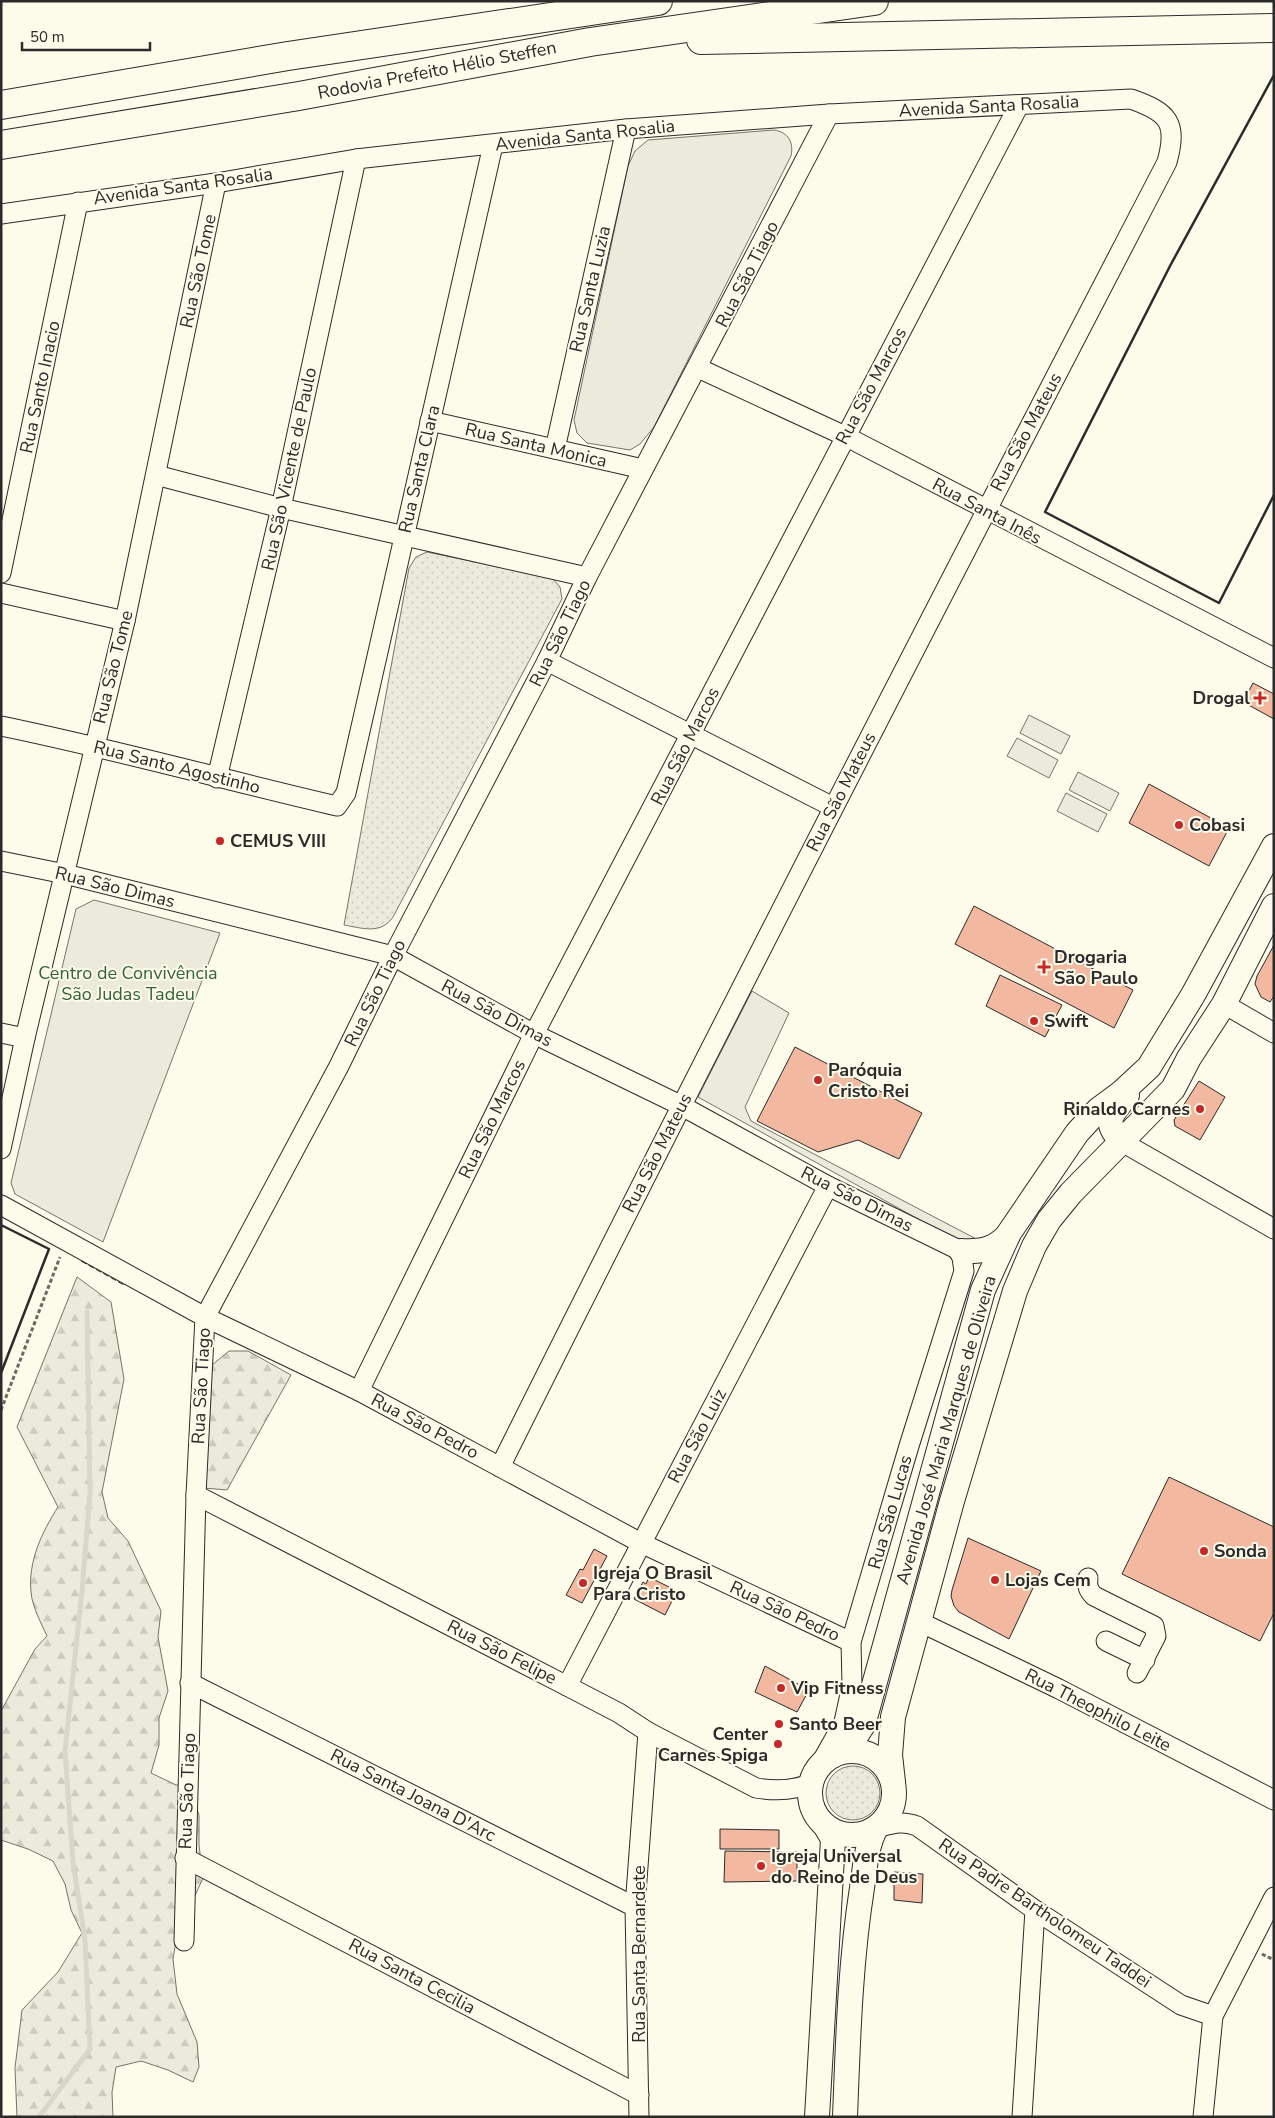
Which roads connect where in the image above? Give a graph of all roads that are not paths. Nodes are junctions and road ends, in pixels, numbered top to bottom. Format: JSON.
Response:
{"nodes":[{"id":1,"x":627,"y":1,"type":"edge"},
{"id":2,"x":658,"y":1,"type":"edge"},
{"id":3,"x":874,"y":1,"type":"edge"},
{"id":4,"x":585,"y":11,"type":"junction"},
{"id":5,"x":1274,"y":28,"type":"edge"},
{"id":6,"x":590,"y":42,"type":"junction"},
{"id":7,"x":1,"y":105,"type":"edge"},
{"id":8,"x":1018,"y":105,"type":"junction"},
{"id":9,"x":829,"y":114,"type":"junction"},
{"id":10,"x":1167,"y":118,"type":"joint"},
{"id":11,"x":626,"y":129,"type":"junction"},
{"id":12,"x":1,"y":145,"type":"edge"},
{"id":13,"x":493,"y":145,"type":"junction"},
{"id":14,"x":356,"y":159,"type":"junction"},
{"id":15,"x":216,"y":183,"type":"junction"},
{"id":16,"x":78,"y":202,"type":"junction"},
{"id":17,"x":1,"y":214,"type":"edge"},
{"id":18,"x":698,"y":368,"type":"junction"},
{"id":19,"x":430,"y":421,"type":"junction"},
{"id":20,"x":845,"y":436,"type":"junction"},
{"id":21,"x":555,"y":449,"type":"junction"},
{"id":22,"x":643,"y":469,"type":"junction"},
{"id":23,"x":156,"y":475,"type":"junction"},
{"id":24,"x":281,"y":508,"type":"junction"},
{"id":25,"x":985,"y":510,"type":"junction"},
{"id":26,"x":403,"y":536,"type":"junction"},
{"id":27,"x":1,"y":573,"type":"edge"},
{"id":28,"x":587,"y":577,"type":"junction"},
{"id":29,"x":1,"y":593,"type":"edge"},
{"id":30,"x":125,"y":621,"type":"junction"},
{"id":31,"x":1274,"y":658,"type":"edge"},
{"id":32,"x":546,"y":661,"type":"junction"},
{"id":33,"x":1,"y":726,"type":"edge"},
{"id":34,"x":690,"y":736,"type":"junction"},
{"id":35,"x":93,"y":745,"type":"junction"},
{"id":36,"x":217,"y":778,"type":"junction"},
{"id":37,"x":346,"y":793,"type":"joint"},
{"id":38,"x":833,"y":807,"type":"junction"},
{"id":39,"x":1274,"y":846,"type":"edge"},
{"id":40,"x":1,"y":861,"type":"edge"},
{"id":41,"x":65,"y":874,"type":"junction"},
{"id":42,"x":1274,"y":906,"type":"edge"},
{"id":43,"x":393,"y":956,"type":"junction"},
{"id":44,"x":1193,"y":995,"type":"junction"},
{"id":45,"x":1224,"y":1004,"type":"junction"},
{"id":46,"x":1,"y":1032,"type":"edge"},
{"id":47,"x":1274,"y":1033,"type":"edge"},
{"id":48,"x":534,"y":1034,"type":"junction"},
{"id":49,"x":25,"y":1038,"type":"junction"},
{"id":50,"x":1189,"y":1058,"type":"junction"},
{"id":51,"x":1143,"y":1074,"type":"junction"},
{"id":52,"x":680,"y":1105,"type":"junction"},
{"id":53,"x":1122,"y":1142,"type":"junction"},
{"id":54,"x":1,"y":1149,"type":"edge"},
{"id":55,"x":828,"y":1186,"type":"junction"},
{"id":56,"x":1,"y":1205,"type":"edge"},
{"id":57,"x":1274,"y":1229,"type":"edge"},
{"id":58,"x":1009,"y":1233,"type":"junction"},
{"id":59,"x":961,"y":1251,"type":"junction"},
{"id":60,"x":984,"y":1288,"type":"junction"},
{"id":61,"x":205,"y":1317,"type":"junction"},
{"id":62,"x":358,"y":1390,"type":"junction"},
{"id":63,"x":500,"y":1467,"type":"junction"},
{"id":64,"x":196,"y":1495,"type":"junction"},
{"id":65,"x":641,"y":1543,"type":"junction"},
{"id":66,"x":1088,"y":1578,"type":"dead end"},
{"id":67,"x":920,"y":1622,"type":"junction"},
{"id":68,"x":886,"y":1638,"type":"junction"},
{"id":69,"x":1106,"y":1640,"type":"dead end"},
{"id":70,"x":851,"y":1642,"type":"junction"},
{"id":71,"x":190,"y":1683,"type":"junction"},
{"id":72,"x":567,"y":1686,"type":"junction"},
{"id":73,"x":648,"y":1732,"type":"junction"},
{"id":74,"x":821,"y":1769,"type":"junction"},
{"id":75,"x":893,"y":1782,"type":"junction"},
{"id":76,"x":1274,"y":1800,"type":"edge"},
{"id":77,"x":826,"y":1826,"type":"junction"},
{"id":78,"x":876,"y":1828,"type":"junction"},
{"id":79,"x":185,"y":1858,"type":"junction"},
{"id":80,"x":1274,"y":1897,"type":"edge"},
{"id":81,"x":635,"y":1907,"type":"junction"},
{"id":82,"x":1035,"y":1910,"type":"junction"},
{"id":83,"x":184,"y":1941,"type":"dead end"},
{"id":84,"x":1213,"y":2016,"type":"junction"},
{"id":85,"x":639,"y":2094,"type":"junction"},
{"id":86,"x":639,"y":2117,"type":"edge"},
{"id":87,"x":817,"y":2117,"type":"edge"},
{"id":88,"x":845,"y":2117,"type":"edge"},
{"id":89,"x":1022,"y":2117,"type":"edge"},
{"id":90,"x":1203,"y":2117,"type":"edge"}],
"edges":[{"from":1,"to":4,"type":"highway"},
{"from":2,"to":4,"type":"highway","name":"Rodovia Prefeito Hélio Steffen"},
{"from":3,"to":6,"type":"highway","name":"Rodovia Prefeito Hélio Steffen"},
{"from":4,"to":7,"type":"highway","name":"Rodovia Prefeito Hélio Steffen"},
{"from":5,"to":6,"type":"highway"},
{"from":6,"to":12,"type":"highway","name":"Rodovia Prefeito Hélio Steffen"},
{"from":8,"to":9,"type":"street","name":"Avenida Santa Rosalia"},
{"from":8,"to":10,"type":"street","name":"Avenida Santa Rosalia"},
{"from":8,"to":20,"type":"street","name":"Rua São Marcos"},
{"from":9,"to":11,"type":"street","name":"Avenida Santa Rosalia"},
{"from":9,"to":18,"type":"street","name":"Rua São Tiago"},
{"from":10,"to":25,"type":"street","name":"Rua São Mateus"},
{"from":11,"to":13,"type":"street","name":"Avenida Santa Rosalia"},
{"from":11,"to":21,"type":"street","name":"Rua Santa Luzia"},
{"from":13,"to":14,"type":"street","name":"Avenida Santa Rosalia"},
{"from":13,"to":19,"type":"street","name":"Rua Santa Clara"},
{"from":14,"to":15,"type":"street","name":"Avenida Santa Rosalia"},
{"from":14,"to":24,"type":"street","name":"Rua São Vicente de Paulo"},
{"from":15,"to":16,"type":"street","name":"Avenida Santa Rosalia"},
{"from":15,"to":23,"type":"street","name":"Rua São Tome"},
{"from":16,"to":17,"type":"street","name":"Avenida Santa Rosalia"},
{"from":16,"to":27,"type":"street","name":"Rua Santo Inacio"},
{"from":18,"to":20,"type":"street","name":"Rua Santa Inês"},
{"from":18,"to":22,"type":"street","name":"Rua São Tiago"},
{"from":19,"to":21,"type":"street","name":"Rua Santa Monica"},
{"from":19,"to":26,"type":"street","name":"Rua Santa Clara"},
{"from":20,"to":25,"type":"street","name":"Rua Santa Inês"},
{"from":20,"to":34,"type":"street","name":"Rua São Marcos"},
{"from":21,"to":22,"type":"street","name":"Rua Santa Monica"},
{"from":22,"to":28,"type":"street","name":"Rua São Tiago"},
{"from":23,"to":24,"type":"street"},
{"from":23,"to":30,"type":"street","name":"Rua São Tome"},
{"from":24,"to":26,"type":"street"},
{"from":24,"to":36,"type":"street","name":"Rua São Vicente de Paulo"},
{"from":25,"to":31,"type":"street","name":"Rua Santa Inês"},
{"from":25,"to":38,"type":"street","name":"Rua São Mateus"},
{"from":26,"to":28,"type":"street"},
{"from":26,"to":37,"type":"street","name":"Rua Santa Clara"},
{"from":28,"to":32,"type":"street","name":"Rua São Tiago"},
{"from":29,"to":30,"type":"street"},
{"from":30,"to":35,"type":"street","name":"Rua São Tome"},
{"from":32,"to":34,"type":"street"},
{"from":32,"to":43,"type":"street","name":"Rua São Tiago"},
{"from":33,"to":35,"type":"street","name":"Rua Santo Agostinho"},
{"from":34,"to":38,"type":"street"},
{"from":34,"to":48,"type":"street","name":"Rua São Marcos"},
{"from":35,"to":36,"type":"street","name":"Rua Santo Agostinho"},
{"from":35,"to":41,"type":"street","name":"Rua São Tome"},
{"from":36,"to":37,"type":"street","name":"Rua Santo Agostinho"},
{"from":38,"to":52,"type":"street","name":"Rua São Mateus"},
{"from":39,"to":44,"type":"main road","name":"Avenida José Maria Marques de Oliveira"},
{"from":40,"to":41,"type":"street","name":"Rua São Dimas"},
{"from":41,"to":43,"type":"street","name":"Rua São Dimas"},
{"from":41,"to":49,"type":"street","name":"Rua São Tome"},
{"from":42,"to":45,"type":"main road","name":"Avenida José Maria Marques de Oliveira"},
{"from":43,"to":48,"type":"street","name":"Rua São Dimas"},
{"from":43,"to":61,"type":"street","name":"Rua São Tiago"},
{"from":44,"to":50,"type":"main road"},
{"from":44,"to":51,"type":"main road","name":"Avenida José Maria Marques de Oliveira"},
{"from":45,"to":47,"type":"street"},
{"from":45,"to":50,"type":"main road","name":"Avenida José Maria Marques de Oliveira"},
{"from":46,"to":49,"type":"street"},
{"from":48,"to":52,"type":"street","name":"Rua São Dimas"},
{"from":48,"to":62,"type":"street","name":"Rua São Marcos"},
{"from":49,"to":54,"type":"street","name":"Rua São Tome"},
{"from":50,"to":53,"type":"main road","name":"Avenida José Maria Marques de Oliveira"},
{"from":51,"to":53,"type":"main road"},
{"from":51,"to":58,"type":"main road","name":"Avenida José Maria Marques de Oliveira"},
{"from":52,"to":55,"type":"street","name":"Rua São Dimas"},
{"from":52,"to":63,"type":"street","name":"Rua São Mateus"},
{"from":53,"to":57,"type":"street"},
{"from":53,"to":67,"type":"main road","name":"Avenida José Maria Marques de Oliveira"},
{"from":55,"to":59,"type":"street","name":"Rua São Dimas"},
{"from":55,"to":65,"type":"street","name":"Rua São Luiz"},
{"from":56,"to":61,"type":"street","name":"Rua São Pedro"},
{"from":58,"to":59,"type":"main road"},
{"from":58,"to":60,"type":"main road","name":"Avenida José Maria Marques de Oliveira"},
{"from":59,"to":60,"type":"main road"},
{"from":59,"to":70,"type":"street","name":"Rua São Lucas"},
{"from":60,"to":68,"type":"main road","name":"Avenida José Maria Marques de Oliveira"},
{"from":61,"to":62,"type":"street","name":"Rua São Pedro"},
{"from":61,"to":64,"type":"street","name":"Rua São Tiago"},
{"from":62,"to":63,"type":"street","name":"Rua São Pedro"},
{"from":63,"to":65,"type":"street","name":"Rua São Pedro"},
{"from":64,"to":71,"type":"street","name":"Rua São Tiago"},
{"from":64,"to":72,"type":"street","name":"Rua São Felipe"},
{"from":65,"to":70,"type":"street","name":"Rua São Pedro"},
{"from":65,"to":72,"type":"street","name":"Rua São Luiz"},
{"from":66,"to":69,"type":"street"},
{"from":67,"to":68,"type":"main road"},
{"from":67,"to":75,"type":"main road","name":"Avenida José Maria Marques de Oliveira"},
{"from":67,"to":76,"type":"street","name":"Rua Theophilo Leite"},
{"from":68,"to":74,"type":"main road","name":"Avenida José Maria Marques de Oliveira"},
{"from":70,"to":74,"type":"street","name":"Rua São Lucas"},
{"from":71,"to":79,"type":"street","name":"Rua São Tiago"},
{"from":71,"to":81,"type":"street","name":"Rua Santa Joana D'Arc"},
{"from":72,"to":73,"type":"street","name":"Rua São Felipe"},
{"from":73,"to":74,"type":"street","name":"Rua São Felipe"},
{"from":73,"to":81,"type":"street","name":"Rua Santa Bernardete"},
{"from":74,"to":75,"type":"main road"},
{"from":74,"to":77,"type":"main road"},
{"from":75,"to":78,"type":"main road"},
{"from":77,"to":78,"type":"main road"},
{"from":77,"to":87,"type":"main road"},
{"from":78,"to":82,"type":"street","name":"Rua Padre Bartholomeu Taddei"},
{"from":78,"to":88,"type":"main road"},
{"from":79,"to":83,"type":"street","name":"Rua São Tiago"},
{"from":79,"to":85,"type":"street","name":"Rua Santa Cecilia"},
{"from":80,"to":84,"type":"street"},
{"from":81,"to":85,"type":"street","name":"Rua Santa Bernardete"},
{"from":82,"to":84,"type":"street","name":"Rua Padre Bartholomeu Taddei"},
{"from":82,"to":89,"type":"street"},
{"from":84,"to":90,"type":"street"},
{"from":85,"to":86,"type":"street","name":"Rua Santa Bernardete"}]}
